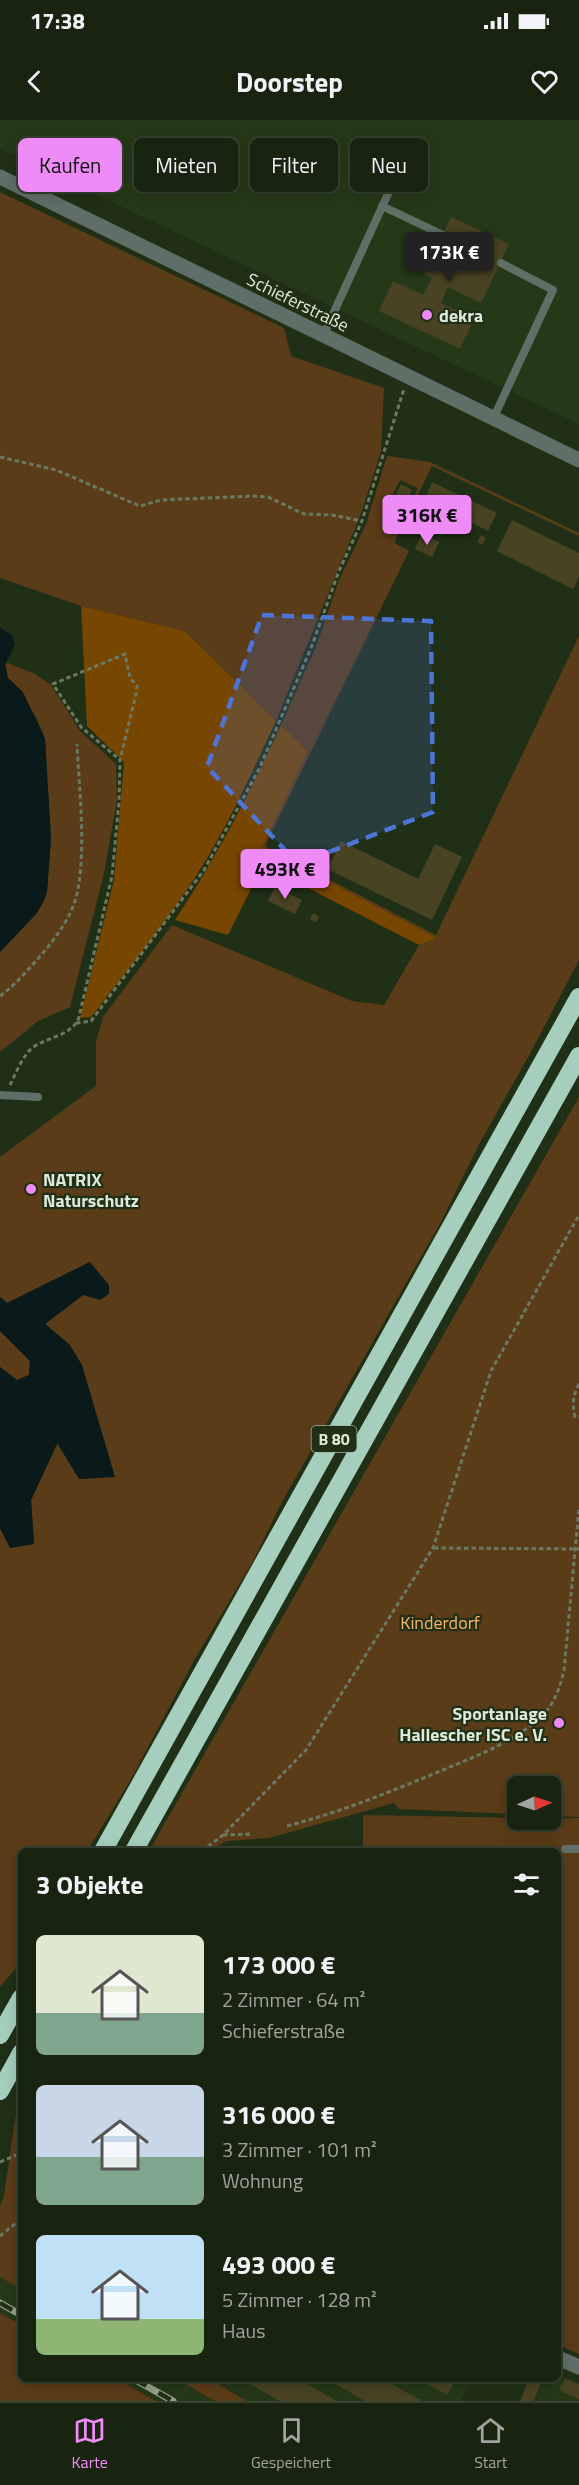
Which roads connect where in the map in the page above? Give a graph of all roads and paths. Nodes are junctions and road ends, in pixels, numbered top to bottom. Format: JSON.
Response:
{"nodes":[{"id":1,"x":0,"y":177,"type":"edge"},
{"id":2,"x":389,"y":192,"type":"edge"},
{"id":3,"x":382,"y":206,"type":"junction"},
{"id":4,"x":443,"y":235,"type":"dead end"},
{"id":5,"x":501,"y":263,"type":"dead end"},
{"id":6,"x":323,"y":336,"type":"junction"},
{"id":7,"x":408,"y":376,"type":"junction"},
{"id":8,"x":494,"y":417,"type":"junction"},
{"id":9,"x":0,"y":457,"type":"edge"},
{"id":10,"x":579,"y":460,"type":"edge"},
{"id":11,"x":362,"y":520,"type":"junction"},
{"id":12,"x":77,"y":744,"type":"dead end"},
{"id":13,"x":120,"y":760,"type":"junction"},
{"id":14,"x":0,"y":996,"type":"edge"},
{"id":15,"x":579,"y":997,"type":"edge"},
{"id":16,"x":76,"y":1023,"type":"junction"},
{"id":17,"x":579,"y":1056,"type":"edge"},
{"id":18,"x":3,"y":1095,"type":"edge"},
{"id":19,"x":38,"y":1097,"type":"dead end"},
{"id":20,"x":579,"y":1215,"type":"edge"},
{"id":21,"x":579,"y":1384,"type":"edge"},
{"id":22,"x":579,"y":1417,"type":"edge"},
{"id":23,"x":579,"y":1508,"type":"edge"},
{"id":24,"x":433,"y":1548,"type":"junction"},
{"id":25,"x":574,"y":1549,"type":"junction"},
{"id":26,"x":579,"y":1549,"type":"edge"},
{"id":27,"x":287,"y":1826,"type":"dead end"},
{"id":28,"x":253,"y":1834,"type":"dead end"},
{"id":29,"x":223,"y":1835,"type":"junction"},
{"id":30,"x":105,"y":1848,"type":"edge"},
{"id":31,"x":136,"y":1848,"type":"edge"},
{"id":32,"x":206,"y":1848,"type":"edge"},
{"id":33,"x":579,"y":1849,"type":"edge"},
{"id":34,"x":565,"y":1850,"type":"dead end"},
{"id":35,"x":18,"y":2003,"type":"edge"},
{"id":36,"x":0,"y":2035,"type":"edge"},
{"id":37,"x":18,"y":2058,"type":"edge"},
{"id":38,"x":0,"y":2091,"type":"edge"},
{"id":39,"x":18,"y":2154,"type":"edge"},
{"id":40,"x":0,"y":2162,"type":"edge"},
{"id":41,"x":18,"y":2221,"type":"edge"},
{"id":42,"x":0,"y":2236,"type":"edge"},
{"id":43,"x":561,"y":2359,"type":"edge"},
{"id":44,"x":579,"y":2367,"type":"edge"}],
"edges":[{"from":1,"to":6,"type":"street","name":"Schieferstraße"},
{"from":2,"to":3,"type":"lane"},
{"from":3,"to":4,"type":"lane"},
{"from":3,"to":6,"type":"lane"},
{"from":5,"to":8,"type":"lane"},
{"from":6,"to":7,"type":"street","name":"Schieferstraße"},
{"from":7,"to":8,"type":"street","name":"Schieferstraße"},
{"from":7,"to":11,"type":"path"},
{"from":8,"to":10,"type":"street","name":"Schieferstraße"},
{"from":9,"to":11,"type":"path"},
{"from":11,"to":16,"type":"path"},
{"from":12,"to":14,"type":"path"},
{"from":13,"to":13,"type":"path"},
{"from":13,"to":16,"type":"path"},
{"from":15,"to":30,"type":"highway","number":"B 80"},
{"from":16,"to":18,"type":"path"},
{"from":17,"to":31,"type":"highway","number":"B 80"},
{"from":18,"to":19,"type":"lane"},
{"from":20,"to":24,"type":"path"},
{"from":21,"to":22,"type":"path"},
{"from":23,"to":25,"type":"path"},
{"from":24,"to":25,"type":"path"},
{"from":24,"to":29,"type":"path"},
{"from":25,"to":26,"type":"path"},
{"from":25,"to":27,"type":"path"},
{"from":28,"to":29,"type":"path"},
{"from":29,"to":32,"type":"path"},
{"from":33,"to":34,"type":"lane"},
{"from":35,"to":36,"type":"highway"},
{"from":37,"to":38,"type":"highway"},
{"from":39,"to":40,"type":"path"},
{"from":41,"to":42,"type":"path"},
{"from":43,"to":44,"type":"street"}]}
